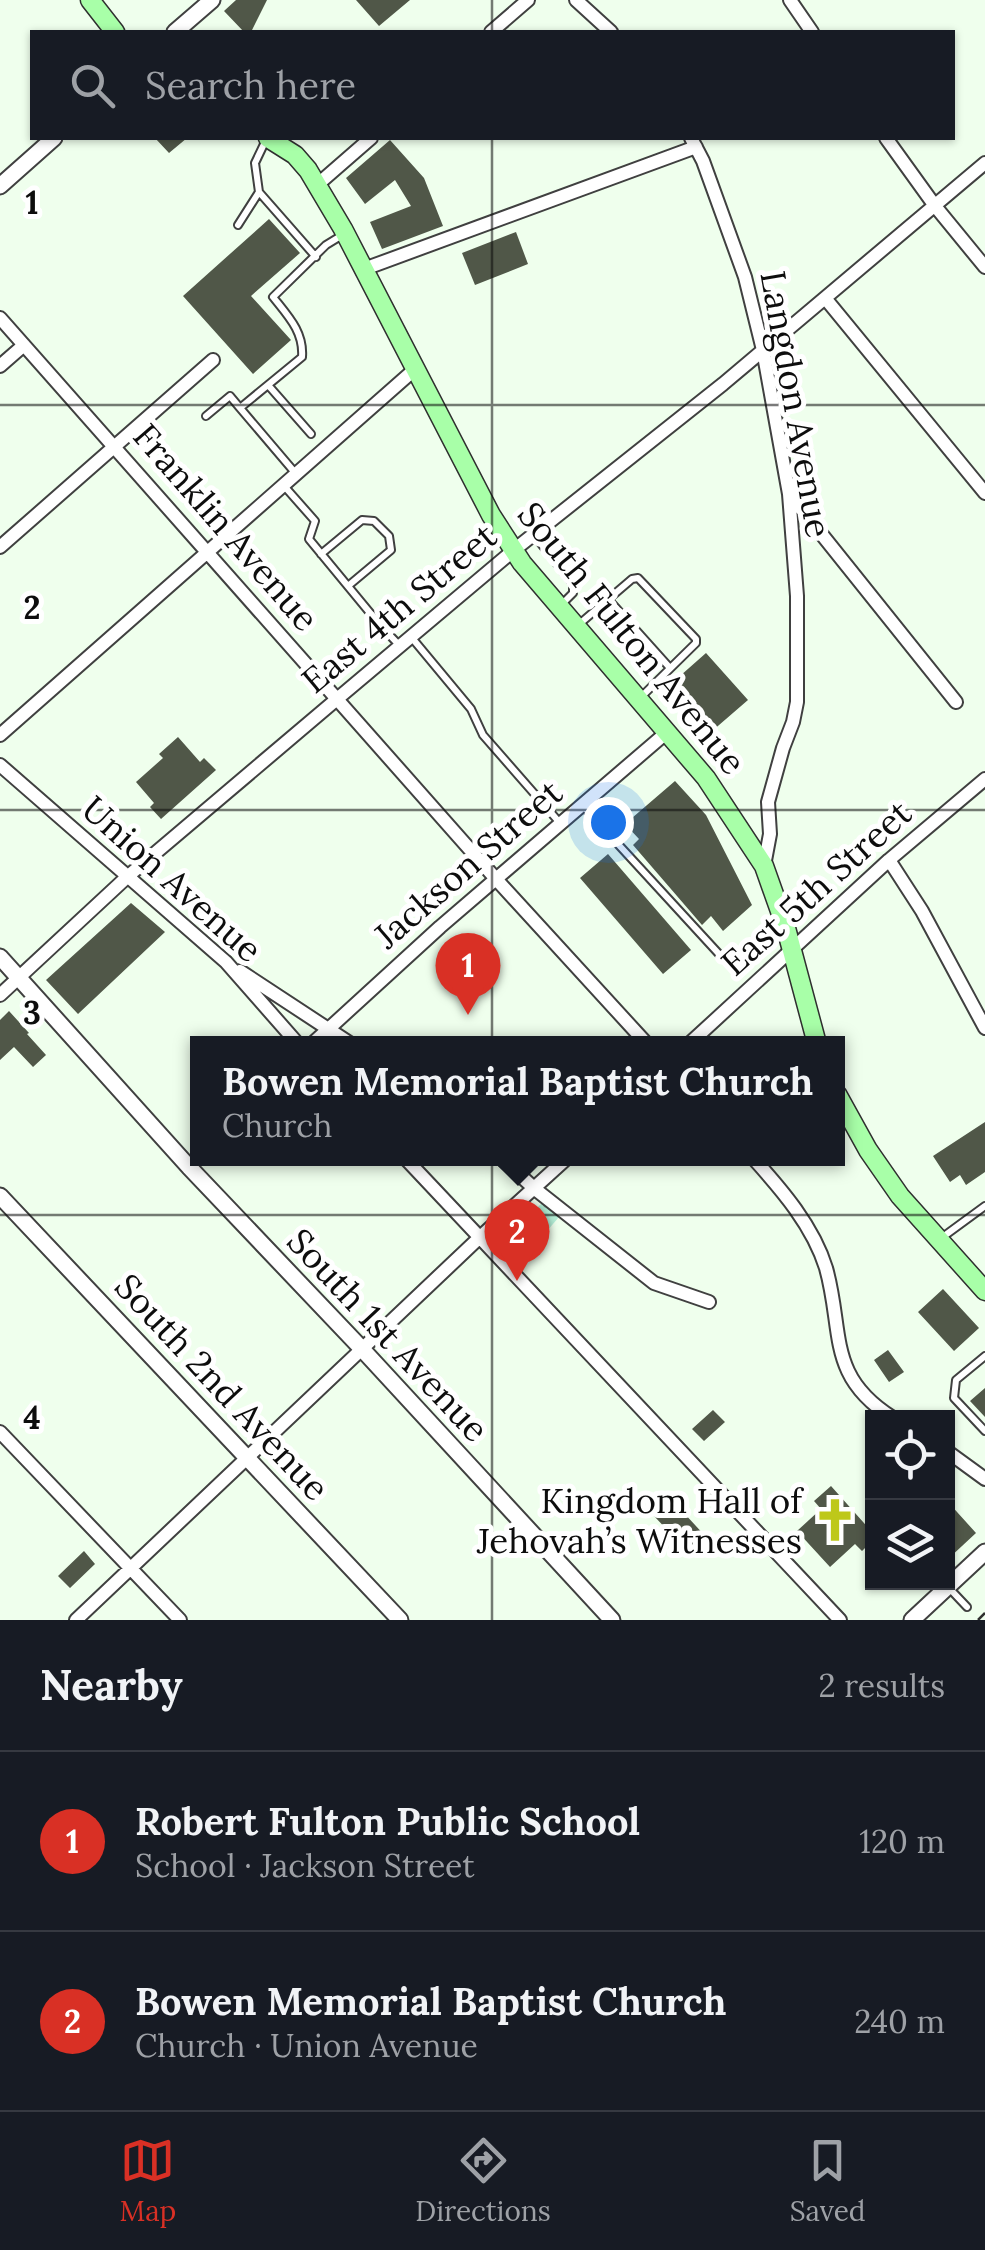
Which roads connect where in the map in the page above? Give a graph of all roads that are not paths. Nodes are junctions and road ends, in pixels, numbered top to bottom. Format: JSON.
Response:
{"nodes":[{"id":1,"x":90,"y":0,"type":"edge"},
{"id":2,"x":212,"y":0,"type":"edge"},
{"id":3,"x":528,"y":0,"type":"edge"},
{"id":4,"x":576,"y":0,"type":"edge"},
{"id":5,"x":790,"y":0,"type":"edge"},
{"id":6,"x":113,"y":30,"type":"edge"},
{"id":7,"x":177,"y":30,"type":"edge"},
{"id":8,"x":492,"y":30,"type":"edge"},
{"id":9,"x":610,"y":30,"type":"edge"},
{"id":10,"x":811,"y":30,"type":"edge"},
{"id":11,"x":52,"y":140,"type":"edge"},
{"id":12,"x":267,"y":140,"type":"edge"},
{"id":13,"x":271,"y":140,"type":"edge"},
{"id":14,"x":369,"y":140,"type":"edge"},
{"id":15,"x":887,"y":140,"type":"edge"},
{"id":16,"x":693,"y":142,"type":"edge"},
{"id":17,"x":985,"y":163,"type":"edge"},
{"id":18,"x":317,"y":185,"type":"junction"},
{"id":19,"x":0,"y":186,"type":"edge"},
{"id":20,"x":259,"y":192,"type":"junction"},
{"id":21,"x":934,"y":206,"type":"junction"},
{"id":22,"x":238,"y":225,"type":"dead end"},
{"id":23,"x":345,"y":233,"type":"junction"},
{"id":24,"x":316,"y":257,"type":"junction"},
{"id":25,"x":985,"y":267,"type":"edge"},
{"id":26,"x":364,"y":269,"type":"junction"},
{"id":27,"x":825,"y":298,"type":"junction"},
{"id":28,"x":0,"y":318,"type":"edge"},
{"id":29,"x":24,"y":345,"type":"junction"},
{"id":30,"x":763,"y":350,"type":"junction"},
{"id":31,"x":213,"y":360,"type":"dead end"},
{"id":32,"x":0,"y":366,"type":"edge"},
{"id":33,"x":414,"y":370,"type":"junction"},
{"id":34,"x":268,"y":385,"type":"junction"},
{"id":35,"x":240,"y":408,"type":"junction"},
{"id":36,"x":206,"y":416,"type":"dead end"},
{"id":37,"x":311,"y":434,"type":"dead end"},
{"id":38,"x":114,"y":446,"type":"junction"},
{"id":39,"x":297,"y":475,"type":"junction"},
{"id":40,"x":284,"y":486,"type":"junction"},
{"id":41,"x":789,"y":494,"type":"junction"},
{"id":42,"x":985,"y":494,"type":"edge"},
{"id":43,"x":534,"y":535,"type":"junction"},
{"id":44,"x":0,"y":548,"type":"edge"},
{"id":45,"x":514,"y":550,"type":"junction"},
{"id":46,"x":209,"y":553,"type":"junction"},
{"id":47,"x":321,"y":554,"type":"junction"},
{"id":48,"x":348,"y":586,"type":"junction"},
{"id":49,"x":608,"y":600,"type":"junction"},
{"id":50,"x":560,"y":607,"type":"junction"},
{"id":51,"x":576,"y":627,"type":"junction"},
{"id":52,"x":406,"y":641,"type":"junction"},
{"id":53,"x":670,"y":668,"type":"junction"},
{"id":54,"x":337,"y":699,"type":"junction"},
{"id":55,"x":638,"y":700,"type":"junction"},
{"id":56,"x":956,"y":702,"type":"dead end"},
{"id":57,"x":666,"y":732,"type":"junction"},
{"id":58,"x":0,"y":735,"type":"edge"},
{"id":59,"x":0,"y":765,"type":"edge"},
{"id":60,"x":985,"y":779,"type":"edge"},
{"id":61,"x":582,"y":805,"type":"junction"},
{"id":62,"x":560,"y":824,"type":"junction"},
{"id":63,"x":888,"y":860,"type":"junction"},
{"id":64,"x":764,"y":866,"type":"junction"},
{"id":65,"x":126,"y":877,"type":"junction"},
{"id":66,"x":496,"y":879,"type":"junction"},
{"id":67,"x":792,"y":949,"type":"junction"},
{"id":68,"x":719,"y":954,"type":"dead end"},
{"id":69,"x":0,"y":958,"type":"edge"},
{"id":70,"x":226,"y":962,"type":"junction"},
{"id":71,"x":19,"y":977,"type":"junction"},
{"id":72,"x":0,"y":994,"type":"edge"},
{"id":73,"x":329,"y":1028,"type":"junction"},
{"id":74,"x":985,"y":1028,"type":"edge"},
{"id":75,"x":291,"y":1036,"type":"edge"},
{"id":76,"x":320,"y":1036,"type":"edge"},
{"id":77,"x":340,"y":1036,"type":"edge"},
{"id":78,"x":640,"y":1036,"type":"edge"},
{"id":79,"x":699,"y":1036,"type":"edge"},
{"id":80,"x":815,"y":1036,"type":"edge"},
{"id":81,"x":845,"y":1108,"type":"edge"},
{"id":82,"x":412,"y":1166,"type":"edge"},
{"id":83,"x":511,"y":1166,"type":"edge"},
{"id":84,"x":559,"y":1166,"type":"edge"},
{"id":85,"x":760,"y":1166,"type":"edge"},
{"id":86,"x":535,"y":1189,"type":"junction"},
{"id":87,"x":0,"y":1196,"type":"edge"},
{"id":88,"x":985,"y":1206,"type":"edge"},
{"id":89,"x":479,"y":1238,"type":"junction"},
{"id":90,"x":939,"y":1240,"type":"junction"},
{"id":91,"x":982,"y":1281,"type":"edge"},
{"id":92,"x":708,"y":1302,"type":"dead end"},
{"id":93,"x":362,"y":1350,"type":"junction"},
{"id":94,"x":985,"y":1356,"type":"edge"},
{"id":95,"x":881,"y":1410,"type":"edge"},
{"id":96,"x":985,"y":1430,"type":"edge"},
{"id":97,"x":0,"y":1432,"type":"edge"},
{"id":98,"x":955,"y":1457,"type":"edge"},
{"id":99,"x":248,"y":1458,"type":"junction"},
{"id":100,"x":985,"y":1479,"type":"edge"},
{"id":101,"x":985,"y":1552,"type":"edge"},
{"id":102,"x":132,"y":1568,"type":"junction"},
{"id":103,"x":955,"y":1580,"type":"edge"},
{"id":104,"x":945,"y":1590,"type":"edge"},
{"id":105,"x":951,"y":1590,"type":"edge"},
{"id":106,"x":966,"y":1606,"type":"dead end"},
{"id":107,"x":76,"y":1620,"type":"edge"},
{"id":108,"x":180,"y":1620,"type":"edge"},
{"id":109,"x":400,"y":1620,"type":"edge"},
{"id":110,"x":612,"y":1620,"type":"edge"},
{"id":111,"x":840,"y":1620,"type":"edge"},
{"id":112,"x":912,"y":1620,"type":"edge"}],
"edges":[{"from":1,"to":6,"type":"main road"},
{"from":2,"to":7,"type":"street"},
{"from":3,"to":8,"type":"street"},
{"from":4,"to":9,"type":"street"},
{"from":5,"to":10,"type":"street"},
{"from":11,"to":19,"type":"street"},
{"from":12,"to":20,"type":"lane"},
{"from":13,"to":18,"type":"main road","name":"South Fulton Avenue"},
{"from":14,"to":18,"type":"street"},
{"from":15,"to":21,"type":"street"},
{"from":16,"to":26,"type":"street"},
{"from":16,"to":30,"type":"street","name":"Langdon Avenue"},
{"from":17,"to":21,"type":"street","name":"East 4th Street"},
{"from":18,"to":23,"type":"main road","name":"South Fulton Avenue"},
{"from":20,"to":22,"type":"lane"},
{"from":20,"to":24,"type":"lane"},
{"from":21,"to":25,"type":"street"},
{"from":21,"to":27,"type":"street","name":"East 4th Street"},
{"from":23,"to":24,"type":"lane"},
{"from":23,"to":26,"type":"main road","name":"South Fulton Avenue"},
{"from":24,"to":34,"type":"lane"},
{"from":26,"to":33,"type":"main road","name":"South Fulton Avenue"},
{"from":27,"to":30,"type":"street","name":"East 4th Street"},
{"from":27,"to":42,"type":"street"},
{"from":28,"to":29,"type":"street","name":"Franklin Avenue"},
{"from":29,"to":32,"type":"street"},
{"from":29,"to":38,"type":"street","name":"Franklin Avenue"},
{"from":30,"to":41,"type":"street","name":"Langdon Avenue"},
{"from":30,"to":43,"type":"street","name":"East 4th Street"},
{"from":31,"to":38,"type":"street"},
{"from":33,"to":39,"type":"street"},
{"from":33,"to":45,"type":"main road","name":"South Fulton Avenue"},
{"from":34,"to":35,"type":"lane"},
{"from":34,"to":37,"type":"lane"},
{"from":35,"to":36,"type":"lane"},
{"from":35,"to":39,"type":"lane"},
{"from":38,"to":44,"type":"street"},
{"from":38,"to":46,"type":"street","name":"Franklin Avenue"},
{"from":39,"to":40,"type":"street"},
{"from":40,"to":46,"type":"street"},
{"from":40,"to":47,"type":"lane"},
{"from":41,"to":56,"type":"street"},
{"from":41,"to":64,"type":"street","name":"Langdon Avenue"},
{"from":43,"to":45,"type":"street","name":"East 4th Street"},
{"from":43,"to":50,"type":"lane"},
{"from":45,"to":50,"type":"main road","name":"South Fulton Avenue"},
{"from":45,"to":52,"type":"street","name":"East 4th Street"},
{"from":46,"to":54,"type":"street","name":"Franklin Avenue"},
{"from":46,"to":58,"type":"street"},
{"from":47,"to":48,"type":"lane"},
{"from":47,"to":48,"type":"lane"},
{"from":48,"to":52,"type":"lane"},
{"from":49,"to":51,"type":"lane"},
{"from":49,"to":53,"type":"lane"},
{"from":49,"to":53,"type":"lane"},
{"from":50,"to":51,"type":"main road","name":"South Fulton Avenue"},
{"from":51,"to":55,"type":"main road","name":"South Fulton Avenue"},
{"from":52,"to":54,"type":"street","name":"East 4th Street"},
{"from":52,"to":62,"type":"lane"},
{"from":53,"to":55,"type":"lane"},
{"from":54,"to":65,"type":"street","name":"East 4th Street"},
{"from":54,"to":66,"type":"street","name":"Franklin Avenue"},
{"from":55,"to":57,"type":"main road","name":"South Fulton Avenue"},
{"from":57,"to":61,"type":"street","name":"Jackson Street"},
{"from":57,"to":64,"type":"main road","name":"South Fulton Avenue"},
{"from":59,"to":65,"type":"street","name":"Union Avenue"},
{"from":60,"to":63,"type":"street","name":"East 5th Street"},
{"from":61,"to":62,"type":"street","name":"Jackson Street"},
{"from":61,"to":68,"type":"lane"},
{"from":62,"to":66,"type":"street","name":"Jackson Street"},
{"from":63,"to":67,"type":"street","name":"East 5th Street"},
{"from":63,"to":74,"type":"street"},
{"from":64,"to":67,"type":"main road","name":"South Fulton Avenue"},
{"from":65,"to":70,"type":"street","name":"Union Avenue"},
{"from":65,"to":71,"type":"street","name":"East 4th Street"},
{"from":66,"to":73,"type":"street","name":"Jackson Street"},
{"from":66,"to":78,"type":"street","name":"Franklin Avenue"},
{"from":67,"to":79,"type":"street","name":"East 5th Street"},
{"from":67,"to":80,"type":"main road","name":"South Fulton Avenue"},
{"from":69,"to":71,"type":"street","name":"South 1st Avenue"},
{"from":70,"to":73,"type":"street"},
{"from":70,"to":75,"type":"street","name":"Union Avenue"},
{"from":71,"to":72,"type":"street","name":"East 4th Street"},
{"from":71,"to":93,"type":"street","name":"South 1st Avenue"},
{"from":73,"to":76,"type":"street","name":"Jackson Street"},
{"from":73,"to":77,"type":"street"},
{"from":81,"to":90,"type":"main road"},
{"from":82,"to":89,"type":"street"},
{"from":83,"to":86,"type":"street"},
{"from":84,"to":86,"type":"street"},
{"from":85,"to":95,"type":"street"},
{"from":86,"to":89,"type":"street"},
{"from":86,"to":92,"type":"street"},
{"from":87,"to":99,"type":"street","name":"South 2nd Avenue"},
{"from":88,"to":90,"type":"lane"},
{"from":89,"to":93,"type":"street"},
{"from":89,"to":111,"type":"street"},
{"from":90,"to":91,"type":"main road"},
{"from":93,"to":99,"type":"street"},
{"from":93,"to":110,"type":"street","name":"South 1st Avenue"},
{"from":94,"to":96,"type":"lane"},
{"from":97,"to":102,"type":"street"},
{"from":98,"to":100,"type":"street"},
{"from":99,"to":102,"type":"street"},
{"from":99,"to":109,"type":"street","name":"South 2nd Avenue"},
{"from":101,"to":103,"type":"street"},
{"from":102,"to":107,"type":"street"},
{"from":102,"to":108,"type":"street"},
{"from":104,"to":112,"type":"street"},
{"from":105,"to":106,"type":"lane"}]}
